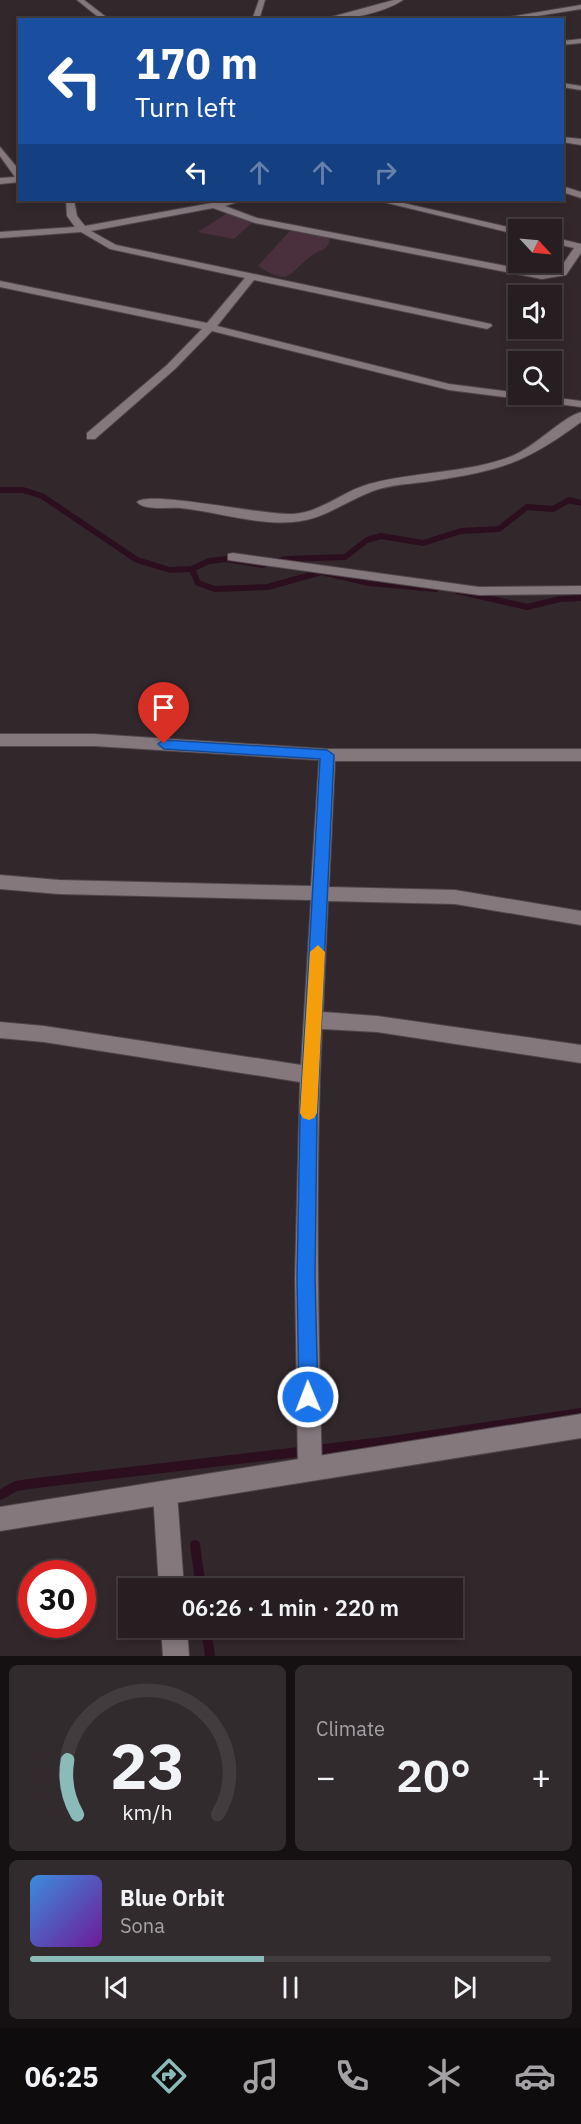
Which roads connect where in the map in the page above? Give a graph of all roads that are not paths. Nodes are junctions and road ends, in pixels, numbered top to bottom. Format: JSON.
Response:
{"nodes":[{"id":1,"x":80,"y":0,"type":"edge"},
{"id":2,"x":262,"y":0,"type":"edge"},
{"id":3,"x":400,"y":0,"type":"edge"},
{"id":4,"x":581,"y":7,"type":"edge"},
{"id":5,"x":104,"y":18,"type":"edge"},
{"id":6,"x":256,"y":18,"type":"edge"},
{"id":7,"x":332,"y":18,"type":"edge"},
{"id":8,"x":508,"y":18,"type":"edge"},
{"id":9,"x":581,"y":41,"type":"edge"},
{"id":10,"x":564,"y":43,"type":"edge"},
{"id":11,"x":564,"y":85,"type":"edge"},
{"id":12,"x":581,"y":88,"type":"edge"},
{"id":13,"x":564,"y":139,"type":"edge"},
{"id":14,"x":581,"y":142,"type":"edge"},
{"id":15,"x":0,"y":150,"type":"edge"},
{"id":16,"x":18,"y":175,"type":"edge"},
{"id":17,"x":18,"y":178,"type":"edge"},
{"id":18,"x":0,"y":181,"type":"edge"},
{"id":19,"x":564,"y":190,"type":"edge"},
{"id":20,"x":581,"y":195,"type":"edge"},
{"id":21,"x":70,"y":201,"type":"edge"},
{"id":22,"x":235,"y":201,"type":"edge"},
{"id":23,"x":384,"y":201,"type":"edge"},
{"id":24,"x":214,"y":205,"type":"junction"},
{"id":25,"x":85,"y":229,"type":"junction"},
{"id":26,"x":508,"y":229,"type":"edge"},
{"id":27,"x":0,"y":235,"type":"edge"},
{"id":28,"x":562,"y":242,"type":"edge"},
{"id":29,"x":580,"y":247,"type":"edge"},
{"id":30,"x":251,"y":277,"type":"junction"},
{"id":31,"x":0,"y":284,"type":"edge"},
{"id":32,"x":487,"y":326,"type":"dead end"},
{"id":33,"x":210,"y":327,"type":"junction"},
{"id":34,"x":581,"y":404,"type":"edge"},
{"id":35,"x":581,"y":416,"type":"edge"},
{"id":36,"x":91,"y":436,"type":"dead end"},
{"id":37,"x":143,"y":502,"type":"dead end"},
{"id":38,"x":233,"y":557,"type":"dead end"},
{"id":39,"x":581,"y":590,"type":"edge"},
{"id":40,"x":0,"y":740,"type":"edge"},
{"id":41,"x":327,"y":755,"type":"junction"},
{"id":42,"x":581,"y":755,"type":"edge"},
{"id":43,"x":0,"y":882,"type":"edge"},
{"id":44,"x":320,"y":892,"type":"junction"},
{"id":45,"x":581,"y":918,"type":"edge"},
{"id":46,"x":315,"y":1020,"type":"junction"},
{"id":47,"x":0,"y":1030,"type":"edge"},
{"id":48,"x":581,"y":1054,"type":"edge"},
{"id":49,"x":311,"y":1075,"type":"junction"},
{"id":50,"x":581,"y":1426,"type":"edge"},
{"id":51,"x":310,"y":1469,"type":"junction"},
{"id":52,"x":165,"y":1492,"type":"junction"},
{"id":53,"x":0,"y":1519,"type":"edge"},
{"id":54,"x":171,"y":1578,"type":"edge"},
{"id":55,"x":175,"y":1638,"type":"edge"},
{"id":56,"x":176,"y":1656,"type":"edge"}],
"edges":[{"from":1,"to":5,"type":"street"},
{"from":2,"to":6,"type":"street"},
{"from":3,"to":7,"type":"street"},
{"from":4,"to":8,"type":"street"},
{"from":9,"to":10,"type":"street"},
{"from":11,"to":12,"type":"street"},
{"from":13,"to":14,"type":"street"},
{"from":15,"to":16,"type":"street"},
{"from":17,"to":18,"type":"street"},
{"from":19,"to":20,"type":"street"},
{"from":21,"to":25,"type":"street"},
{"from":22,"to":24,"type":"street"},
{"from":23,"to":26,"type":"street"},
{"from":24,"to":25,"type":"street"},
{"from":24,"to":29,"type":"street"},
{"from":25,"to":27,"type":"street"},
{"from":25,"to":30,"type":"street"},
{"from":28,"to":29,"type":"street"},
{"from":30,"to":32,"type":"street"},
{"from":30,"to":33,"type":"street"},
{"from":31,"to":33,"type":"street"},
{"from":33,"to":34,"type":"street"},
{"from":33,"to":36,"type":"street"},
{"from":35,"to":37,"type":"street"},
{"from":38,"to":39,"type":"street"},
{"from":40,"to":41,"type":"street"},
{"from":41,"to":42,"type":"street"},
{"from":41,"to":44,"type":"street"},
{"from":43,"to":44,"type":"street"},
{"from":44,"to":45,"type":"street"},
{"from":44,"to":46,"type":"street"},
{"from":46,"to":48,"type":"street"},
{"from":46,"to":49,"type":"street"},
{"from":47,"to":49,"type":"street"},
{"from":49,"to":51,"type":"street"},
{"from":50,"to":51,"type":"street"},
{"from":51,"to":52,"type":"street"},
{"from":52,"to":53,"type":"street"},
{"from":52,"to":54,"type":"street"},
{"from":55,"to":56,"type":"street"}]}
